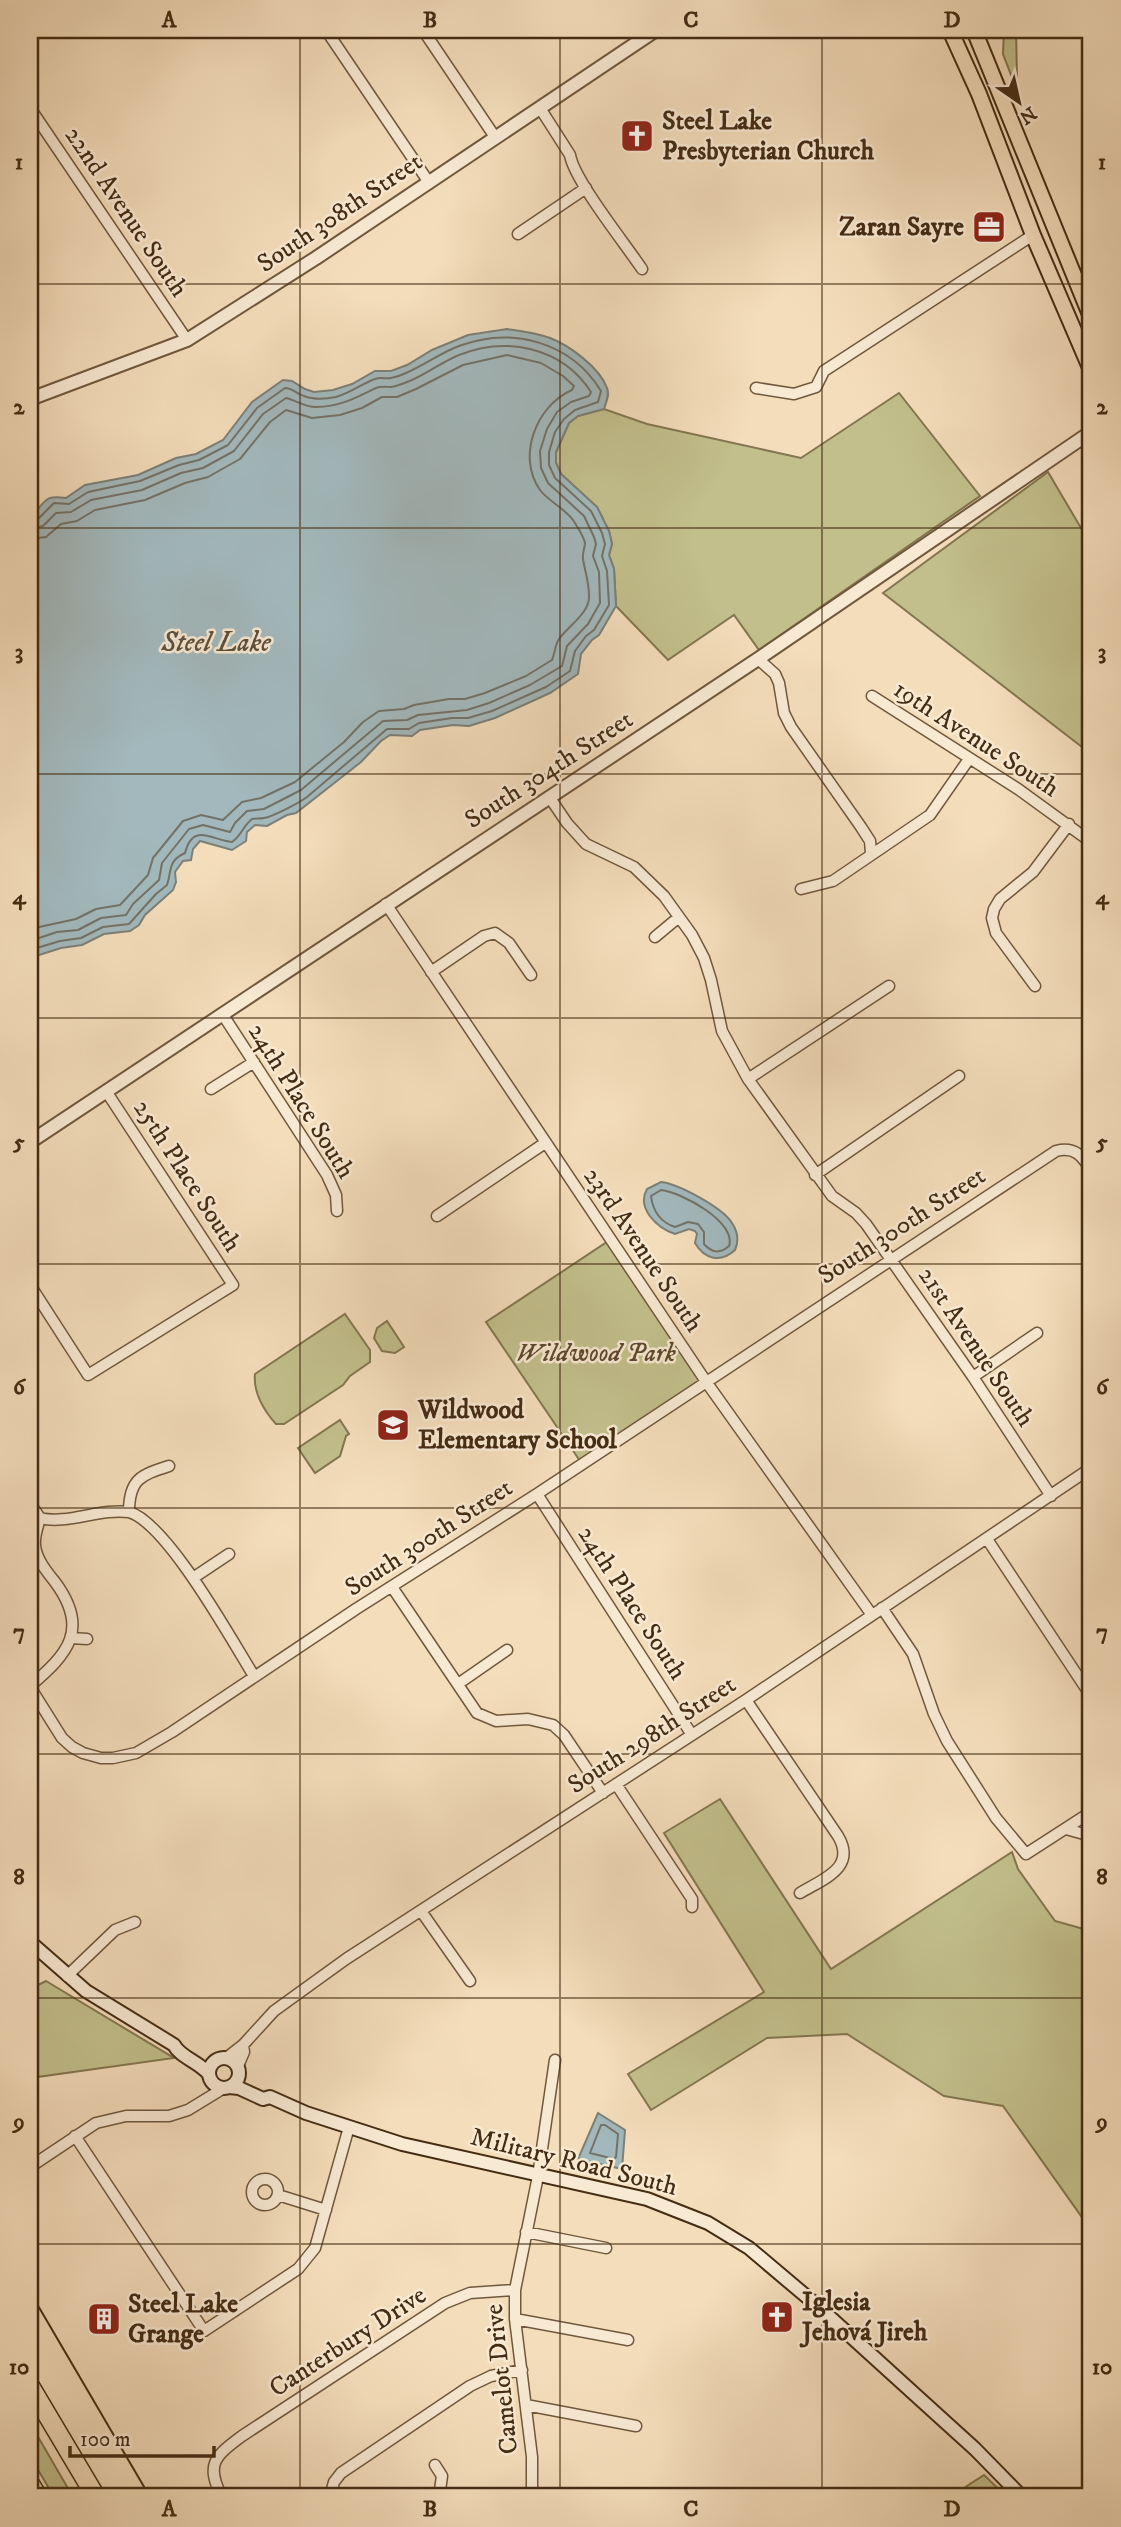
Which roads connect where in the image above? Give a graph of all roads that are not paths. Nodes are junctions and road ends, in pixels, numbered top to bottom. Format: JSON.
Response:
{"nodes":[{"id":1,"x":326,"y":30,"type":"edge"},
{"id":2,"x":423,"y":30,"type":"edge"},
{"id":3,"x":656,"y":30,"type":"edge"},
{"id":4,"x":950,"y":30,"type":"edge"},
{"id":5,"x":974,"y":30,"type":"edge"},
{"id":6,"x":30,"y":108,"type":"edge"},
{"id":7,"x":540,"y":108,"type":"junction"},
{"id":8,"x":495,"y":138,"type":"junction"},
{"id":9,"x":428,"y":181,"type":"junction"},
{"id":10,"x":586,"y":188,"type":"junction"},
{"id":11,"x":518,"y":234,"type":"dead end"},
{"id":12,"x":1033,"y":235,"type":"junction"},
{"id":13,"x":642,"y":269,"type":"dead end"},
{"id":14,"x":1091,"y":317,"type":"edge"},
{"id":15,"x":187,"y":340,"type":"junction"},
{"id":16,"x":1091,"y":370,"type":"edge"},
{"id":17,"x":756,"y":388,"type":"dead end"},
{"id":18,"x":30,"y":399,"type":"edge"},
{"id":19,"x":1091,"y":432,"type":"edge"},
{"id":20,"x":758,"y":659,"type":"junction"},
{"id":21,"x":872,"y":696,"type":"dead end"},
{"id":22,"x":969,"y":759,"type":"junction"},
{"id":23,"x":550,"y":798,"type":"junction"},
{"id":24,"x":1069,"y":824,"type":"junction"},
{"id":25,"x":1091,"y":842,"type":"edge"},
{"id":26,"x":871,"y":853,"type":"junction"},
{"id":27,"x":801,"y":889,"type":"dead end"},
{"id":28,"x":386,"y":904,"type":"junction"},
{"id":29,"x":679,"y":917,"type":"junction"},
{"id":30,"x":655,"y":937,"type":"dead end"},
{"id":31,"x":431,"y":972,"type":"junction"},
{"id":32,"x":531,"y":975,"type":"dead end"},
{"id":33,"x":889,"y":986,"type":"dead end"},
{"id":34,"x":1035,"y":986,"type":"dead end"},
{"id":35,"x":223,"y":1015,"type":"junction"},
{"id":36,"x":254,"y":1062,"type":"junction"},
{"id":37,"x":959,"y":1076,"type":"dead end"},
{"id":38,"x":748,"y":1079,"type":"junction"},
{"id":39,"x":211,"y":1088,"type":"dead end"},
{"id":40,"x":106,"y":1091,"type":"junction"},
{"id":41,"x":30,"y":1142,"type":"edge"},
{"id":42,"x":545,"y":1143,"type":"junction"},
{"id":43,"x":1091,"y":1170,"type":"edge"},
{"id":44,"x":815,"y":1175,"type":"junction"},
{"id":45,"x":337,"y":1211,"type":"dead end"},
{"id":46,"x":437,"y":1216,"type":"dead end"},
{"id":47,"x":890,"y":1259,"type":"junction"},
{"id":48,"x":30,"y":1285,"type":"edge"},
{"id":49,"x":1037,"y":1334,"type":"dead end"},
{"id":50,"x":973,"y":1377,"type":"junction"},
{"id":51,"x":707,"y":1383,"type":"junction"},
{"id":52,"x":169,"y":1466,"type":"dead end"},
{"id":53,"x":1091,"y":1468,"type":"edge"},
{"id":54,"x":537,"y":1494,"type":"junction"},
{"id":55,"x":1051,"y":1496,"type":"junction"},
{"id":56,"x":30,"y":1503,"type":"edge"},
{"id":57,"x":129,"y":1512,"type":"junction"},
{"id":58,"x":40,"y":1518,"type":"junction"},
{"id":59,"x":988,"y":1539,"type":"junction"},
{"id":60,"x":229,"y":1554,"type":"dead end"},
{"id":61,"x":193,"y":1578,"type":"junction"},
{"id":62,"x":392,"y":1587,"type":"junction"},
{"id":63,"x":883,"y":1608,"type":"junction"},
{"id":64,"x":872,"y":1615,"type":"junction"},
{"id":65,"x":71,"y":1638,"type":"junction"},
{"id":66,"x":87,"y":1639,"type":"dead end"},
{"id":67,"x":507,"y":1650,"type":"dead end"},
{"id":68,"x":254,"y":1676,"type":"junction"},
{"id":69,"x":458,"y":1684,"type":"junction"},
{"id":70,"x":30,"y":1686,"type":"edge"},
{"id":71,"x":1091,"y":1696,"type":"edge"},
{"id":72,"x":746,"y":1700,"type":"junction"},
{"id":73,"x":692,"y":1735,"type":"junction"},
{"id":74,"x":616,"y":1784,"type":"junction"},
{"id":75,"x":603,"y":1793,"type":"junction"},
{"id":76,"x":1091,"y":1812,"type":"edge"},
{"id":77,"x":1066,"y":1829,"type":"junction"},
{"id":78,"x":1091,"y":1836,"type":"edge"},
{"id":79,"x":800,"y":1893,"type":"dead end"},
{"id":80,"x":692,"y":1907,"type":"dead end"},
{"id":81,"x":421,"y":1911,"type":"junction"},
{"id":82,"x":135,"y":1922,"type":"dead end"},
{"id":83,"x":30,"y":1942,"type":"edge"},
{"id":84,"x":67,"y":1976,"type":"junction"},
{"id":85,"x":470,"y":1981,"type":"dead end"},
{"id":86,"x":174,"y":2045,"type":"junction"},
{"id":87,"x":243,"y":2045,"type":"junction"},
{"id":88,"x":222,"y":2059,"type":"junction"},
{"id":89,"x":555,"y":2060,"type":"dead end"},
{"id":90,"x":238,"y":2068,"type":"junction"},
{"id":91,"x":210,"y":2076,"type":"junction"},
{"id":92,"x":226,"y":2088,"type":"junction"},
{"id":93,"x":270,"y":2097,"type":"junction"},
{"id":94,"x":206,"y":2099,"type":"junction"},
{"id":95,"x":349,"y":2127,"type":"junction"},
{"id":96,"x":75,"y":2136,"type":"junction"},
{"id":97,"x":30,"y":2167,"type":"edge"},
{"id":98,"x":538,"y":2176,"type":"junction"},
{"id":99,"x":278,"y":2195,"type":"dead end"},
{"id":100,"x":326,"y":2210,"type":"junction"},
{"id":101,"x":526,"y":2232,"type":"junction"},
{"id":102,"x":606,"y":2248,"type":"dead end"},
{"id":103,"x":514,"y":2290,"type":"junction"},
{"id":104,"x":516,"y":2319,"type":"junction"},
{"id":105,"x":628,"y":2340,"type":"dead end"},
{"id":106,"x":522,"y":2370,"type":"junction"},
{"id":107,"x":30,"y":2386,"type":"edge"},
{"id":108,"x":526,"y":2405,"type":"junction"},
{"id":109,"x":636,"y":2426,"type":"dead end"},
{"id":110,"x":435,"y":2465,"type":"dead end"},
{"id":111,"x":30,"y":2484,"type":"edge"},
{"id":112,"x":532,"y":2495,"type":"edge"},
{"id":113,"x":38,"y":2497,"type":"edge"},
{"id":114,"x":96,"y":2497,"type":"edge"},
{"id":115,"x":222,"y":2497,"type":"edge"},
{"id":116,"x":330,"y":2497,"type":"edge"},
{"id":117,"x":439,"y":2497,"type":"edge"},
{"id":118,"x":565,"y":2497,"type":"edge"},
{"id":119,"x":1022,"y":2497,"type":"edge"}],
"edges":[{"from":1,"to":9,"type":"street"},
{"from":2,"to":8,"type":"street"},
{"from":3,"to":7,"type":"street","name":"South 308th Street"},
{"from":4,"to":12,"type":"main road"},
{"from":5,"to":14,"type":"main road"},
{"from":6,"to":15,"type":"street","name":"22nd Avenue South"},
{"from":7,"to":8,"type":"street","name":"South 308th Street"},
{"from":7,"to":10,"type":"street"},
{"from":8,"to":9,"type":"street","name":"South 308th Street"},
{"from":9,"to":15,"type":"street","name":"South 308th Street"},
{"from":10,"to":11,"type":"street"},
{"from":10,"to":13,"type":"street"},
{"from":12,"to":16,"type":"main road"},
{"from":12,"to":17,"type":"street"},
{"from":15,"to":18,"type":"street","name":"South 308th Street"},
{"from":19,"to":20,"type":"street","name":"South 304th Street"},
{"from":20,"to":23,"type":"street","name":"South 304th Street"},
{"from":20,"to":26,"type":"street"},
{"from":21,"to":22,"type":"street","name":"19th Avenue South"},
{"from":22,"to":24,"type":"street","name":"19th Avenue South"},
{"from":22,"to":26,"type":"street"},
{"from":23,"to":28,"type":"street","name":"South 304th Street"},
{"from":23,"to":29,"type":"street","name":"21st Avenue South"},
{"from":24,"to":25,"type":"street","name":"19th Avenue South"},
{"from":24,"to":34,"type":"street"},
{"from":26,"to":27,"type":"street"},
{"from":28,"to":31,"type":"street","name":"23rd Avenue South"},
{"from":28,"to":35,"type":"street","name":"South 304th Street"},
{"from":29,"to":30,"type":"street"},
{"from":29,"to":38,"type":"street","name":"21st Avenue South"},
{"from":31,"to":32,"type":"street"},
{"from":31,"to":42,"type":"street","name":"23rd Avenue South"},
{"from":33,"to":38,"type":"street"},
{"from":35,"to":36,"type":"street","name":"24th Place South"},
{"from":35,"to":40,"type":"street","name":"South 304th Street"},
{"from":36,"to":39,"type":"street"},
{"from":36,"to":45,"type":"street","name":"24th Place South"},
{"from":37,"to":44,"type":"street"},
{"from":38,"to":44,"type":"street","name":"21st Avenue South"},
{"from":40,"to":41,"type":"street","name":"South 304th Street"},
{"from":40,"to":48,"type":"street","name":"25th Place South"},
{"from":42,"to":46,"type":"street"},
{"from":42,"to":51,"type":"street","name":"23rd Avenue South"},
{"from":43,"to":47,"type":"street","name":"South 300th Street"},
{"from":44,"to":47,"type":"street","name":"21st Avenue South"},
{"from":47,"to":50,"type":"street","name":"21st Avenue South"},
{"from":47,"to":51,"type":"street","name":"South 300th Street"},
{"from":49,"to":50,"type":"street"},
{"from":50,"to":55,"type":"street","name":"21st Avenue South"},
{"from":51,"to":54,"type":"street","name":"South 300th Street"},
{"from":51,"to":64,"type":"street","name":"23rd Avenue South"},
{"from":52,"to":57,"type":"street"},
{"from":53,"to":55,"type":"street","name":"South 298th Street"},
{"from":54,"to":62,"type":"street","name":"South 300th Street"},
{"from":54,"to":73,"type":"street","name":"24th Place South"},
{"from":55,"to":59,"type":"street","name":"South 298th Street"},
{"from":56,"to":58,"type":"street"},
{"from":57,"to":58,"type":"street"},
{"from":57,"to":61,"type":"street"},
{"from":58,"to":65,"type":"street"},
{"from":59,"to":63,"type":"street","name":"South 298th Street"},
{"from":59,"to":71,"type":"street"},
{"from":60,"to":61,"type":"street"},
{"from":61,"to":68,"type":"street"},
{"from":62,"to":68,"type":"street","name":"South 300th Street"},
{"from":62,"to":69,"type":"street"},
{"from":63,"to":64,"type":"street","name":"South 298th Street"},
{"from":63,"to":77,"type":"street"},
{"from":64,"to":72,"type":"street","name":"South 298th Street"},
{"from":65,"to":66,"type":"street"},
{"from":65,"to":70,"type":"street"},
{"from":67,"to":69,"type":"street"},
{"from":68,"to":70,"type":"street","name":"South 300th Street"},
{"from":69,"to":75,"type":"street"},
{"from":72,"to":73,"type":"street","name":"South 298th Street"},
{"from":72,"to":79,"type":"street"},
{"from":73,"to":74,"type":"street","name":"South 298th Street"},
{"from":74,"to":75,"type":"street","name":"South 298th Street"},
{"from":74,"to":80,"type":"street"},
{"from":75,"to":81,"type":"street","name":"South 298th Street"},
{"from":76,"to":77,"type":"street"},
{"from":77,"to":78,"type":"street"},
{"from":81,"to":85,"type":"street"},
{"from":81,"to":87,"type":"street","name":"South 298th Street"},
{"from":82,"to":84,"type":"street"},
{"from":83,"to":84,"type":"street"},
{"from":84,"to":86,"type":"street"},
{"from":86,"to":88,"type":"street"},
{"from":86,"to":91,"type":"street"},
{"from":87,"to":88,"type":"street","name":"South 298th Street"},
{"from":87,"to":90,"type":"street","name":"South 298th Street"},
{"from":88,"to":90,"type":"street"},
{"from":88,"to":91,"type":"street"},
{"from":89,"to":98,"type":"street","name":"Camelot Drive"},
{"from":90,"to":92,"type":"street"},
{"from":90,"to":93,"type":"street","name":"Military Road South"},
{"from":91,"to":92,"type":"street"},
{"from":91,"to":94,"type":"street"},
{"from":92,"to":93,"type":"street","name":"Military Road South"},
{"from":92,"to":94,"type":"street"},
{"from":93,"to":95,"type":"street","name":"Military Road South"},
{"from":94,"to":96,"type":"street"},
{"from":95,"to":98,"type":"street","name":"Military Road South"},
{"from":95,"to":100,"type":"street"},
{"from":96,"to":97,"type":"street"},
{"from":96,"to":100,"type":"street"},
{"from":98,"to":101,"type":"street","name":"Camelot Drive"},
{"from":98,"to":119,"type":"street","name":"Military Road South"},
{"from":99,"to":100,"type":"street"},
{"from":101,"to":102,"type":"street"},
{"from":101,"to":103,"type":"street","name":"Camelot Drive"},
{"from":103,"to":104,"type":"street","name":"Camelot Drive"},
{"from":103,"to":115,"type":"street","name":"Canterbury Drive"},
{"from":104,"to":105,"type":"street"},
{"from":104,"to":106,"type":"street","name":"Camelot Drive"},
{"from":106,"to":108,"type":"street","name":"Camelot Drive"},
{"from":106,"to":116,"type":"street"},
{"from":107,"to":114,"type":"highway"},
{"from":108,"to":109,"type":"street"},
{"from":108,"to":112,"type":"street","name":"Camelot Drive"},
{"from":110,"to":117,"type":"street"},
{"from":111,"to":113,"type":"highway"},
{"from":112,"to":118,"type":"street"}]}
